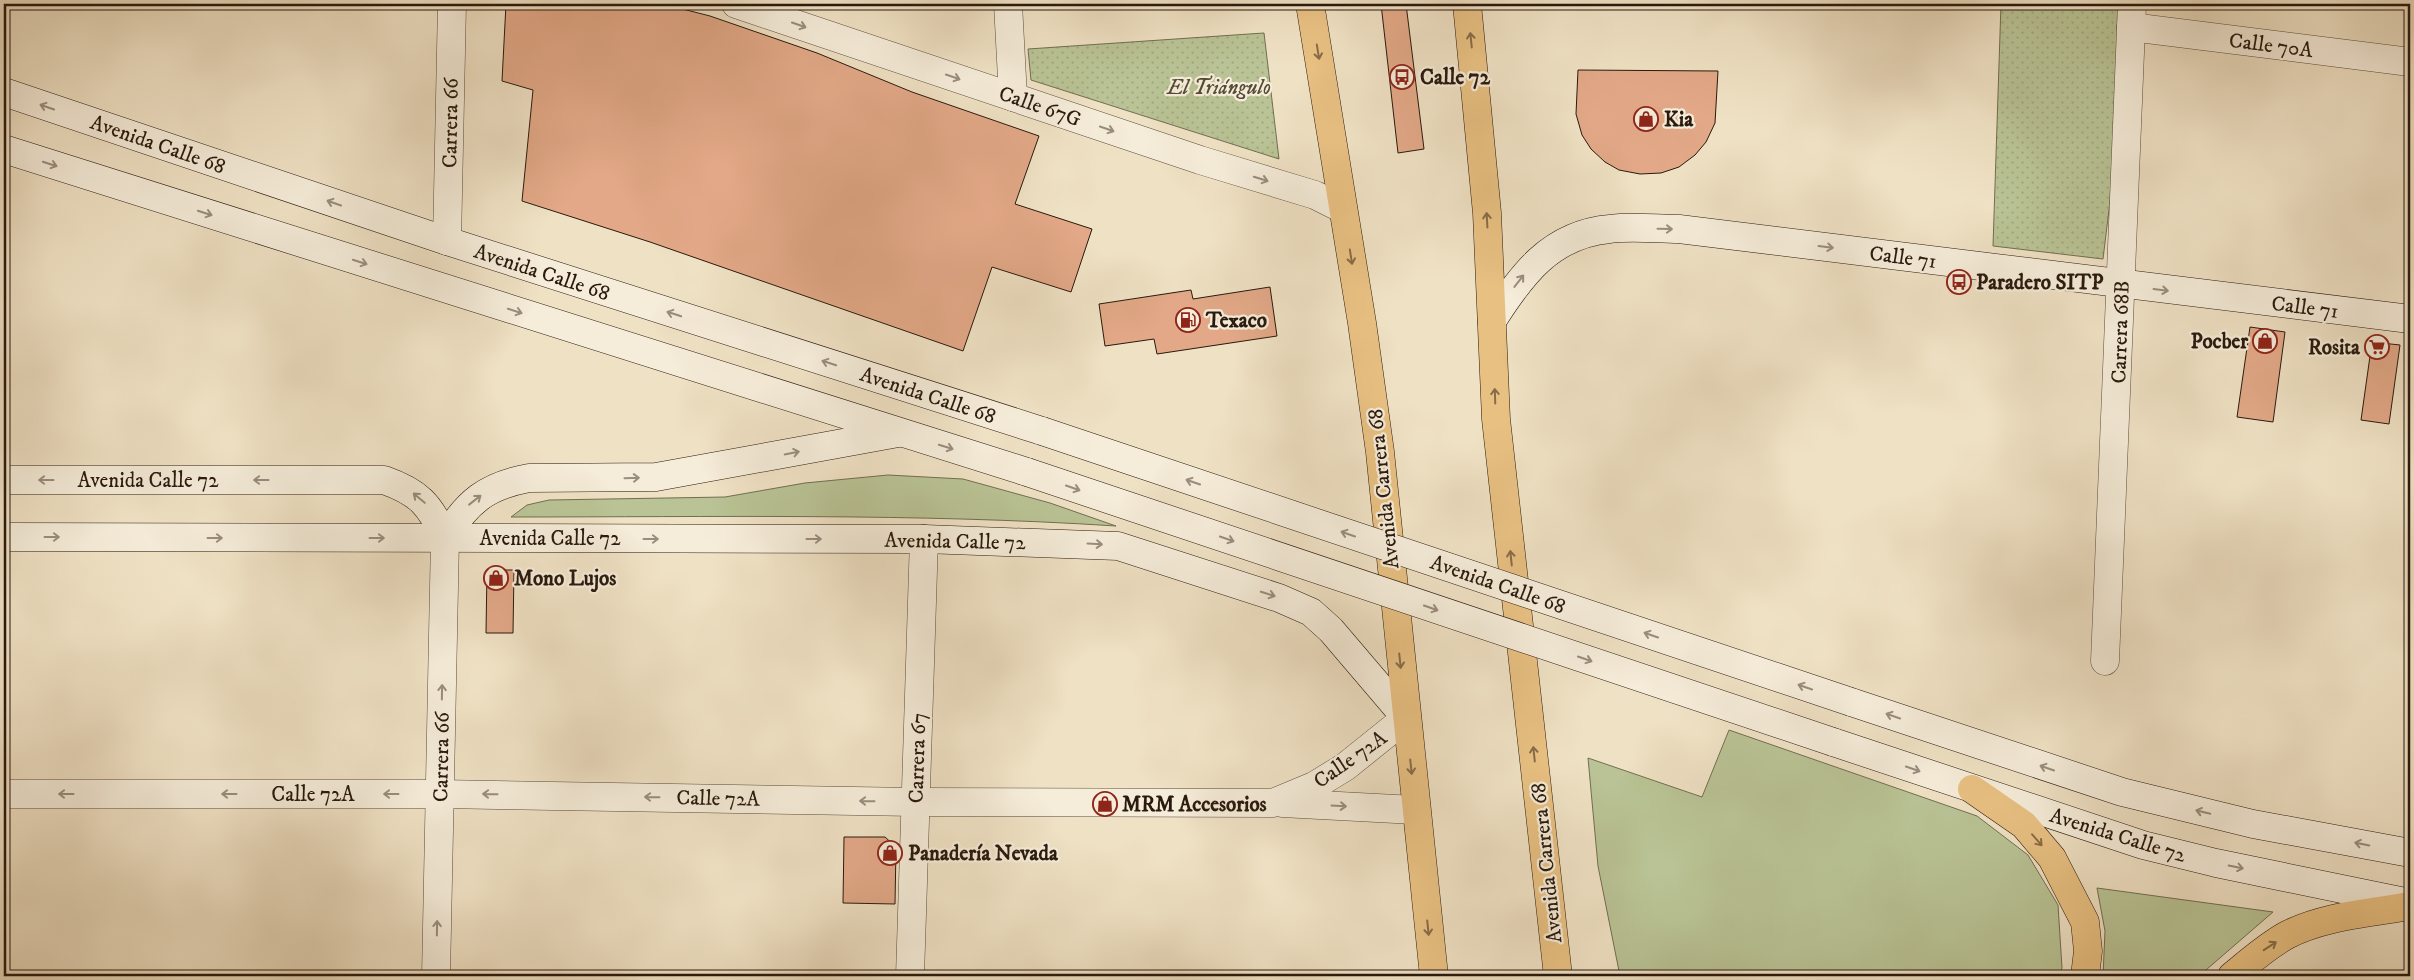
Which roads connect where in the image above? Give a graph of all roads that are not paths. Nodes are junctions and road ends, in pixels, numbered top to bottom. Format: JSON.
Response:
{"nodes":[{"id":1,"x":452,"y":4,"type":"edge"},
{"id":2,"x":736,"y":4,"type":"edge"},
{"id":3,"x":1008,"y":4,"type":"edge"},
{"id":4,"x":1310,"y":4,"type":"edge"},
{"id":5,"x":1467,"y":4,"type":"edge"},
{"id":6,"x":2132,"y":16,"type":"edge"},
{"id":7,"x":2410,"y":62,"type":"edge"},
{"id":8,"x":4,"y":92,"type":"edge"},
{"id":9,"x":1013,"y":97,"type":"junction"},
{"id":10,"x":4,"y":149,"type":"edge"},
{"id":11,"x":1343,"y":209,"type":"junction"},
{"id":12,"x":447,"y":241,"type":"junction"},
{"id":13,"x":2122,"y":285,"type":"junction"},
{"id":14,"x":2410,"y":319,"type":"edge"},
{"id":15,"x":1492,"y":321,"type":"junction"},
{"id":16,"x":900,"y":433,"type":"junction"},
{"id":17,"x":4,"y":480,"type":"edge"},
{"id":18,"x":4,"y":537,"type":"edge"},
{"id":19,"x":445,"y":538,"type":"junction"},
{"id":20,"x":924,"y":539,"type":"junction"},
{"id":21,"x":2106,"y":661,"type":"dead end"},
{"id":22,"x":1851,"y":702,"type":"joint"},
{"id":23,"x":1406,"y":718,"type":"junction"},
{"id":24,"x":1833,"y":742,"type":"joint"},
{"id":25,"x":1972,"y":789,"type":"junction"},
{"id":26,"x":4,"y":794,"type":"edge"},
{"id":27,"x":440,"y":794,"type":"junction"},
{"id":28,"x":916,"y":802,"type":"junction"},
{"id":29,"x":1273,"y":803,"type":"junction"},
{"id":30,"x":1415,"y":810,"type":"junction"},
{"id":31,"x":2410,"y":853,"type":"edge"},
{"id":32,"x":2410,"y":904,"type":"edge"},
{"id":33,"x":1554,"y":942,"type":"junction"},
{"id":34,"x":436,"y":976,"type":"edge"},
{"id":35,"x":910,"y":976,"type":"edge"},
{"id":36,"x":1434,"y":976,"type":"edge"},
{"id":37,"x":1558,"y":976,"type":"edge"},
{"id":38,"x":1569,"y":976,"type":"edge"},
{"id":39,"x":2085,"y":976,"type":"edge"},
{"id":40,"x":2232,"y":976,"type":"edge"}],
"edges":[{"from":1,"to":12,"type":"main road","name":"Carrera 66"},
{"from":2,"to":9,"type":"main road","name":"Calle 67G","one_way":true},
{"from":3,"to":9,"type":"main road"},
{"from":4,"to":11,"type":"main road","name":"Avenida Carrera 68","one_way":true},
{"from":15,"to":5,"type":"main road","name":"Avenida Carrera 68","one_way":true},
{"from":6,"to":7,"type":"main road","name":"Calle 70A"},
{"from":6,"to":13,"type":"main road","name":"Carrera 68B"},
{"from":12,"to":8,"type":"main road","name":"Avenida Calle 68","one_way":true},
{"from":9,"to":11,"type":"main road","name":"Calle 67G","one_way":true},
{"from":10,"to":16,"type":"main road","name":"Avenida Calle 68","one_way":true},
{"from":11,"to":23,"type":"main road","name":"Avenida Carrera 68","one_way":true},
{"from":22,"to":12,"type":"main road","name":"Avenida Calle 68","one_way":true,"bridge":true},
{"from":13,"to":14,"type":"main road","name":"Calle 71","one_way":true},
{"from":15,"to":13,"type":"main road","name":"Calle 71","one_way":true},
{"from":13,"to":21,"type":"main road","name":"Carrera 68B"},
{"from":33,"to":15,"type":"main road","name":"Avenida Carrera 68","one_way":true},
{"from":19,"to":16,"type":"main road","name":"Avenida Calle 72","one_way":true},
{"from":16,"to":24,"type":"main road","name":"Avenida Calle 68","one_way":true,"bridge":true},
{"from":19,"to":17,"type":"main road","name":"Avenida Calle 72","one_way":true},
{"from":18,"to":19,"type":"main road","name":"Avenida Calle 72","one_way":true},
{"from":19,"to":20,"type":"main road","name":"Avenida Calle 72","one_way":true},
{"from":27,"to":19,"type":"main road","name":"Carrera 66","one_way":true},
{"from":20,"to":23,"type":"main road","name":"Avenida Calle 72","one_way":true},
{"from":20,"to":28,"type":"main road","name":"Carrera 67"},
{"from":31,"to":22,"type":"main road","name":"Avenida Calle 72","one_way":true},
{"from":23,"to":29,"type":"main road","name":"Calle 72A"},
{"from":23,"to":30,"type":"main road","name":"Avenida Carrera 68","one_way":true},
{"from":24,"to":25,"type":"main road","name":"Avenida Calle 72","one_way":true},
{"from":25,"to":32,"type":"main road","name":"Avenida Calle 72","one_way":true},
{"from":25,"to":39,"type":"main road","one_way":true},
{"from":27,"to":26,"type":"main road","name":"Calle 72A","one_way":true},
{"from":28,"to":27,"type":"main road","name":"Calle 72A","one_way":true},
{"from":34,"to":27,"type":"main road","name":"Carrera 66","one_way":true},
{"from":28,"to":29,"type":"main road","name":"Calle 72A"},
{"from":28,"to":35,"type":"main road","name":"Carrera 67"},
{"from":29,"to":30,"type":"main road","one_way":true},
{"from":30,"to":36,"type":"main road","name":"Avenida Carrera 68","one_way":true},
{"from":40,"to":32,"type":"main road","one_way":true},
{"from":33,"to":37,"type":"main road","name":"Avenida Carrera 68"},
{"from":33,"to":38,"type":"main road"}]}
